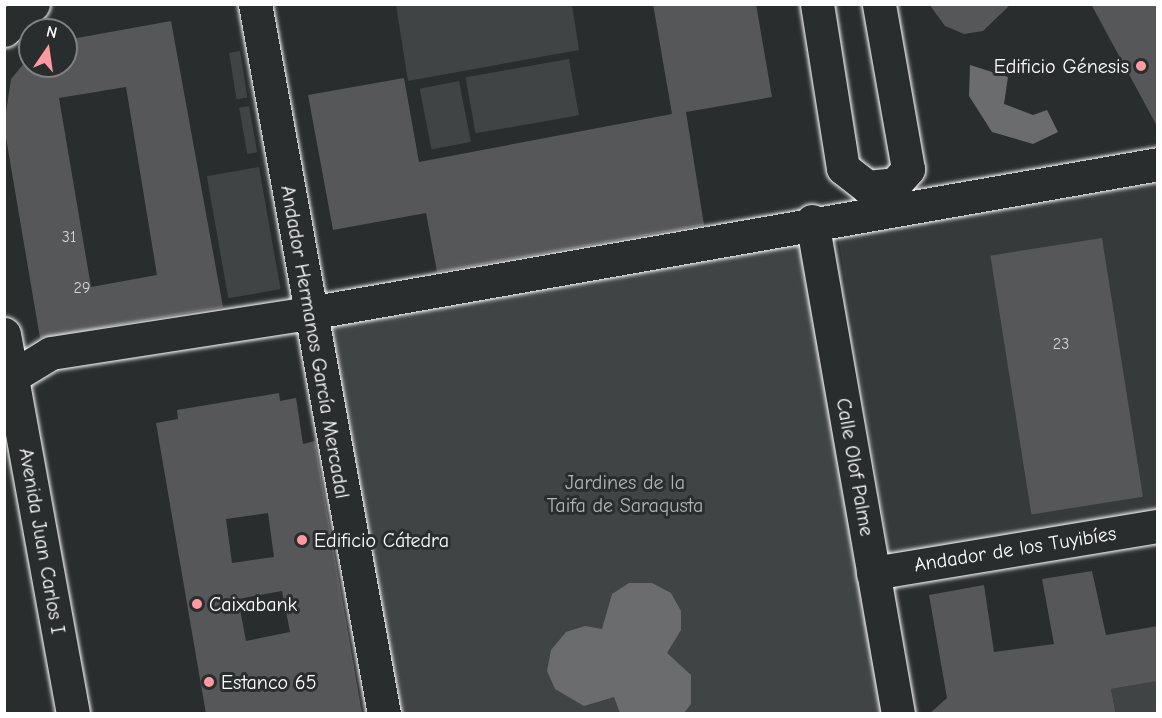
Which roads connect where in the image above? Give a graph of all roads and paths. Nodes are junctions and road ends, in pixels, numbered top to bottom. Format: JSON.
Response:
{"nodes":[{"id":1,"x":33,"y":4,"type":"edge"},
{"id":2,"x":255,"y":4,"type":"edge"},
{"id":3,"x":817,"y":4,"type":"edge"},
{"id":4,"x":879,"y":4,"type":"edge"},
{"id":5,"x":4,"y":30,"type":"edge"},
{"id":6,"x":1158,"y":164,"type":"edge"},
{"id":7,"x":812,"y":221,"type":"junction"},
{"id":8,"x":309,"y":314,"type":"junction"},
{"id":9,"x":4,"y":334,"type":"edge"},
{"id":10,"x":13,"y":376,"type":"junction"},
{"id":11,"x":1158,"y":526,"type":"edge"},
{"id":12,"x":873,"y":573,"type":"junction"},
{"id":13,"x":73,"y":714,"type":"edge"},
{"id":14,"x":384,"y":714,"type":"edge"},
{"id":15,"x":898,"y":714,"type":"edge"}],
"edges":[{"from":1,"to":5,"type":"street"},
{"from":2,"to":8,"type":"street","name":"Andador Hermanos García Mercadal"},
{"from":3,"to":4,"type":"street"},
{"from":6,"to":7,"type":"street"},
{"from":7,"to":8,"type":"street"},
{"from":7,"to":12,"type":"street","name":"Calle Olof Palme"},
{"from":8,"to":10,"type":"street"},
{"from":8,"to":14,"type":"street","name":"Andador Hermanos García Mercadal"},
{"from":9,"to":10,"type":"street","name":"Avenida Juan Carlos I"},
{"from":10,"to":13,"type":"street","name":"Avenida Juan Carlos I"},
{"from":11,"to":12,"type":"street","name":"Andador de los Tuyibíes"},
{"from":12,"to":15,"type":"street","name":"Calle Olof Palme"}]}
